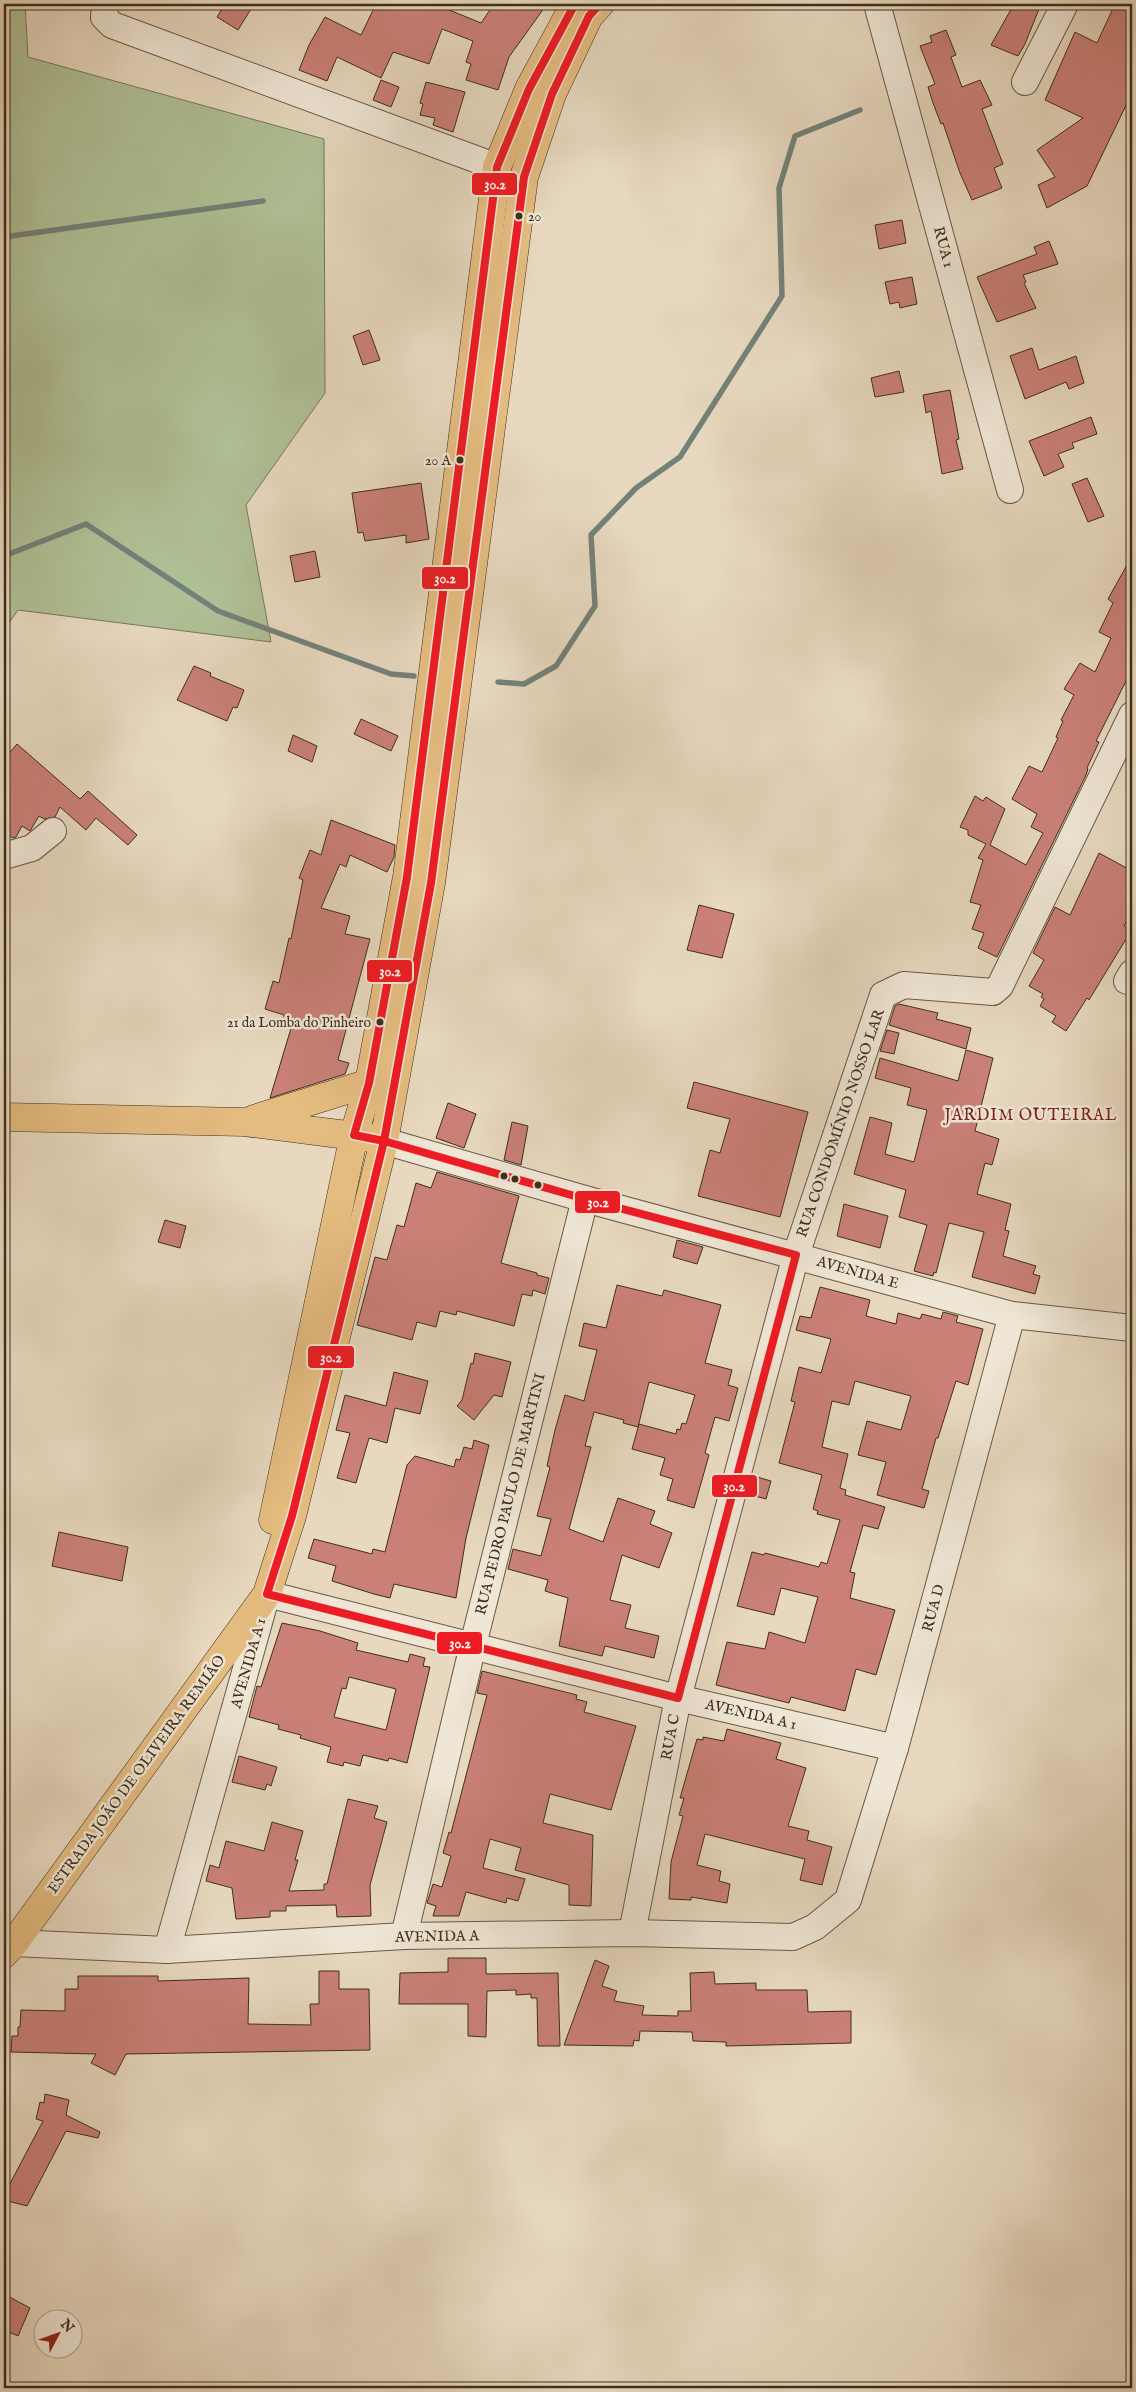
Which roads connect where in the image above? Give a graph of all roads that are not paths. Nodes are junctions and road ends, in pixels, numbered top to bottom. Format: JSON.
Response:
{"nodes":[{"id":1,"x":105,"y":4,"type":"edge"},
{"id":2,"x":575,"y":4,"type":"edge"},
{"id":3,"x":600,"y":4,"type":"edge"},
{"id":4,"x":877,"y":4,"type":"edge"},
{"id":5,"x":1065,"y":4,"type":"edge"},
{"id":6,"x":1025,"y":82,"type":"dead end"},
{"id":7,"x":497,"y":167,"type":"junction"},
{"id":8,"x":1010,"y":490,"type":"dead end"},
{"id":9,"x":1132,"y":715,"type":"edge"},
{"id":10,"x":53,"y":831,"type":"dead end"},
{"id":11,"x":4,"y":856,"type":"edge"},
{"id":12,"x":369,"y":1083,"type":"junction"},
{"id":13,"x":4,"y":1117,"type":"edge"},
{"id":14,"x":244,"y":1122,"type":"junction"},
{"id":15,"x":354,"y":1135,"type":"junction"},
{"id":16,"x":384,"y":1141,"type":"junction"},
{"id":17,"x":585,"y":1199,"type":"junction"},
{"id":18,"x":796,"y":1255,"type":"junction"},
{"id":19,"x":1012,"y":1315,"type":"junction"},
{"id":20,"x":1132,"y":1328,"type":"edge"},
{"id":21,"x":267,"y":1594,"type":"junction"},
{"id":22,"x":473,"y":1645,"type":"junction"},
{"id":23,"x":678,"y":1698,"type":"junction"},
{"id":24,"x":895,"y":1748,"type":"junction"},
{"id":25,"x":848,"y":1900,"type":"joint"},
{"id":26,"x":632,"y":1933,"type":"junction"},
{"id":27,"x":404,"y":1936,"type":"junction"},
{"id":28,"x":9,"y":1949,"type":"edge"},
{"id":29,"x":167,"y":1950,"type":"junction"}],
"edges":[{"from":1,"to":7,"type":"street"},
{"from":2,"to":7,"type":"main road"},
{"from":3,"to":16,"type":"main road","name":"ESTRADA JOÃO DE OLIVEIRA REMIÃO"},
{"from":4,"to":8,"type":"street","name":"RUA 1"},
{"from":5,"to":6,"type":"street"},
{"from":7,"to":12,"type":"main road"},
{"from":9,"to":18,"type":"street","name":"RUA CONDOMÍNIO NOSSO LAR"},
{"from":10,"to":11,"type":"street"},
{"from":12,"to":14,"type":"main road"},
{"from":12,"to":15,"type":"main road"},
{"from":12,"to":16,"type":"main road"},
{"from":13,"to":14,"type":"main road"},
{"from":14,"to":15,"type":"main road"},
{"from":15,"to":16,"type":"main road"},
{"from":15,"to":21,"type":"main road"},
{"from":16,"to":17,"type":"street","name":"AVENIDA E"},
{"from":16,"to":21,"type":"main road","name":"ESTRADA JOÃO DE OLIVEIRA REMIÃO"},
{"from":17,"to":18,"type":"street","name":"AVENIDA E"},
{"from":17,"to":22,"type":"street","name":"RUA PEDRO PAULO DE MARTINI"},
{"from":18,"to":19,"type":"street","name":"AVENIDA E"},
{"from":18,"to":23,"type":"street","name":"RUA C"},
{"from":19,"to":20,"type":"street","name":"AVENIDA E"},
{"from":19,"to":24,"type":"street","name":"RUA D"},
{"from":21,"to":22,"type":"street","name":"AVENIDA A 1"},
{"from":21,"to":28,"type":"main road","name":"ESTRADA JOÃO DE OLIVEIRA REMIÃO"},
{"from":21,"to":29,"type":"street","name":"AVENIDA A 1"},
{"from":22,"to":23,"type":"street","name":"AVENIDA A 1"},
{"from":22,"to":27,"type":"street","name":"RUA PEDRO PAULO DE MARTINI"},
{"from":23,"to":24,"type":"street","name":"AVENIDA A 1"},
{"from":23,"to":26,"type":"street","name":"RUA C"},
{"from":24,"to":25,"type":"street","name":"RUA D"},
{"from":25,"to":26,"type":"street","name":"AVENIDA A"},
{"from":26,"to":27,"type":"street","name":"AVENIDA A"},
{"from":27,"to":29,"type":"street","name":"AVENIDA A"},
{"from":28,"to":29,"type":"street","name":"AVENIDA A"}]}
